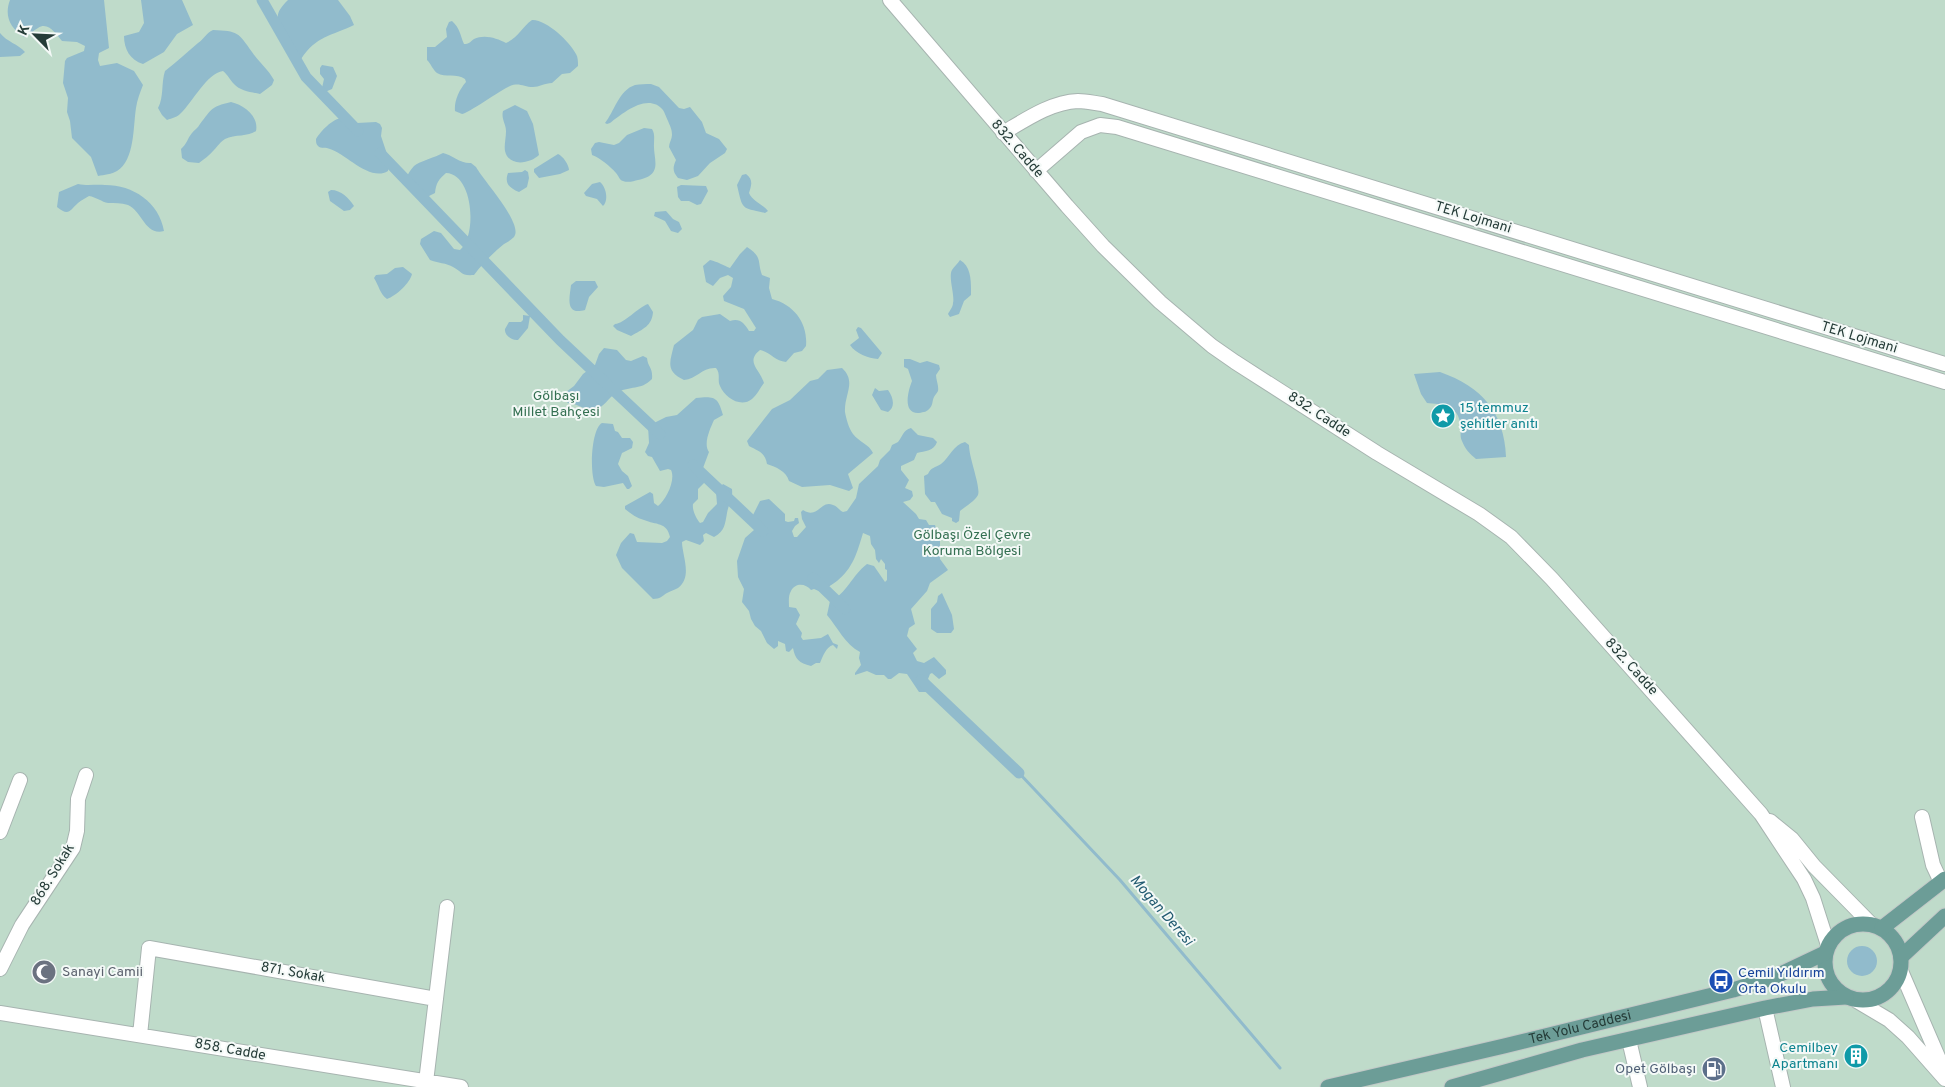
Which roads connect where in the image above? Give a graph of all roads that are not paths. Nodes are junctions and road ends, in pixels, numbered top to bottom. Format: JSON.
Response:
{"nodes":[{"id":1,"x":890,"y":0,"type":"edge"},
{"id":2,"x":1003,"y":133,"type":"junction"},
{"id":3,"x":1036,"y":171,"type":"junction"},
{"id":4,"x":1945,"y":364,"type":"edge"},
{"id":5,"x":1945,"y":382,"type":"edge"},
{"id":6,"x":86,"y":775,"type":"dead end"},
{"id":7,"x":20,"y":780,"type":"dead end"},
{"id":8,"x":1761,"y":814,"type":"junction"},
{"id":9,"x":1922,"y":817,"type":"dead end"},
{"id":10,"x":0,"y":832,"type":"edge"},
{"id":11,"x":1943,"y":880,"type":"edge"},
{"id":12,"x":447,"y":907,"type":"dead end"},
{"id":13,"x":1945,"y":916,"type":"edge"},
{"id":14,"x":1877,"y":927,"type":"junction"},
{"id":15,"x":1827,"y":949,"type":"junction"},
{"id":16,"x":1901,"y":964,"type":"junction"},
{"id":17,"x":0,"y":969,"type":"edge"},
{"id":18,"x":436,"y":999,"type":"junction"},
{"id":19,"x":1851,"y":999,"type":"junction"},
{"id":20,"x":1765,"y":1008,"type":"junction"},
{"id":21,"x":0,"y":1013,"type":"edge"},
{"id":22,"x":140,"y":1035,"type":"junction"},
{"id":23,"x":1629,"y":1040,"type":"junction"},
{"id":24,"x":1945,"y":1073,"type":"edge"},
{"id":25,"x":1945,"y":1079,"type":"edge"},
{"id":26,"x":426,"y":1082,"type":"junction"},
{"id":27,"x":460,"y":1087,"type":"edge"},
{"id":28,"x":1328,"y":1087,"type":"edge"},
{"id":29,"x":1452,"y":1087,"type":"edge"},
{"id":30,"x":1640,"y":1087,"type":"edge"},
{"id":31,"x":1783,"y":1087,"type":"edge"}],
"edges":[{"from":1,"to":2,"type":"street","name":"832. Cadde"},
{"from":2,"to":3,"type":"street","name":"832. Cadde"},
{"from":2,"to":4,"type":"street","name":"TEK Lojmani"},
{"from":3,"to":5,"type":"street","name":"TEK Lojmani"},
{"from":3,"to":8,"type":"street","name":"832. Cadde"},
{"from":6,"to":17,"type":"street","name":"868. Sokak"},
{"from":7,"to":10,"type":"street"},
{"from":8,"to":14,"type":"street","name":"832. Cadde"},
{"from":8,"to":15,"type":"street","name":"832. Cadde"},
{"from":9,"to":11,"type":"street"},
{"from":11,"to":14,"type":"main road"},
{"from":12,"to":18,"type":"street"},
{"from":13,"to":16,"type":"main road"},
{"from":14,"to":15,"type":"main road"},
{"from":14,"to":16,"type":"main road"},
{"from":15,"to":19,"type":"main road"},
{"from":15,"to":28,"type":"main road","name":"Tek Yolu Caddesi"},
{"from":16,"to":19,"type":"main road"},
{"from":16,"to":24,"type":"street"},
{"from":18,"to":22,"type":"street","name":"871. Sokak"},
{"from":18,"to":26,"type":"street"},
{"from":19,"to":20,"type":"main road","name":"Tek Yolu Caddesi"},
{"from":19,"to":25,"type":"street"},
{"from":20,"to":23,"type":"main road","name":"Tek Yolu Caddesi"},
{"from":20,"to":31,"type":"street"},
{"from":21,"to":22,"type":"street","name":"858. Cadde"},
{"from":22,"to":26,"type":"street","name":"858. Cadde"},
{"from":23,"to":29,"type":"main road","name":"Tek Yolu Caddesi"},
{"from":23,"to":30,"type":"street"},
{"from":26,"to":27,"type":"street","name":"858. Cadde"}]}
